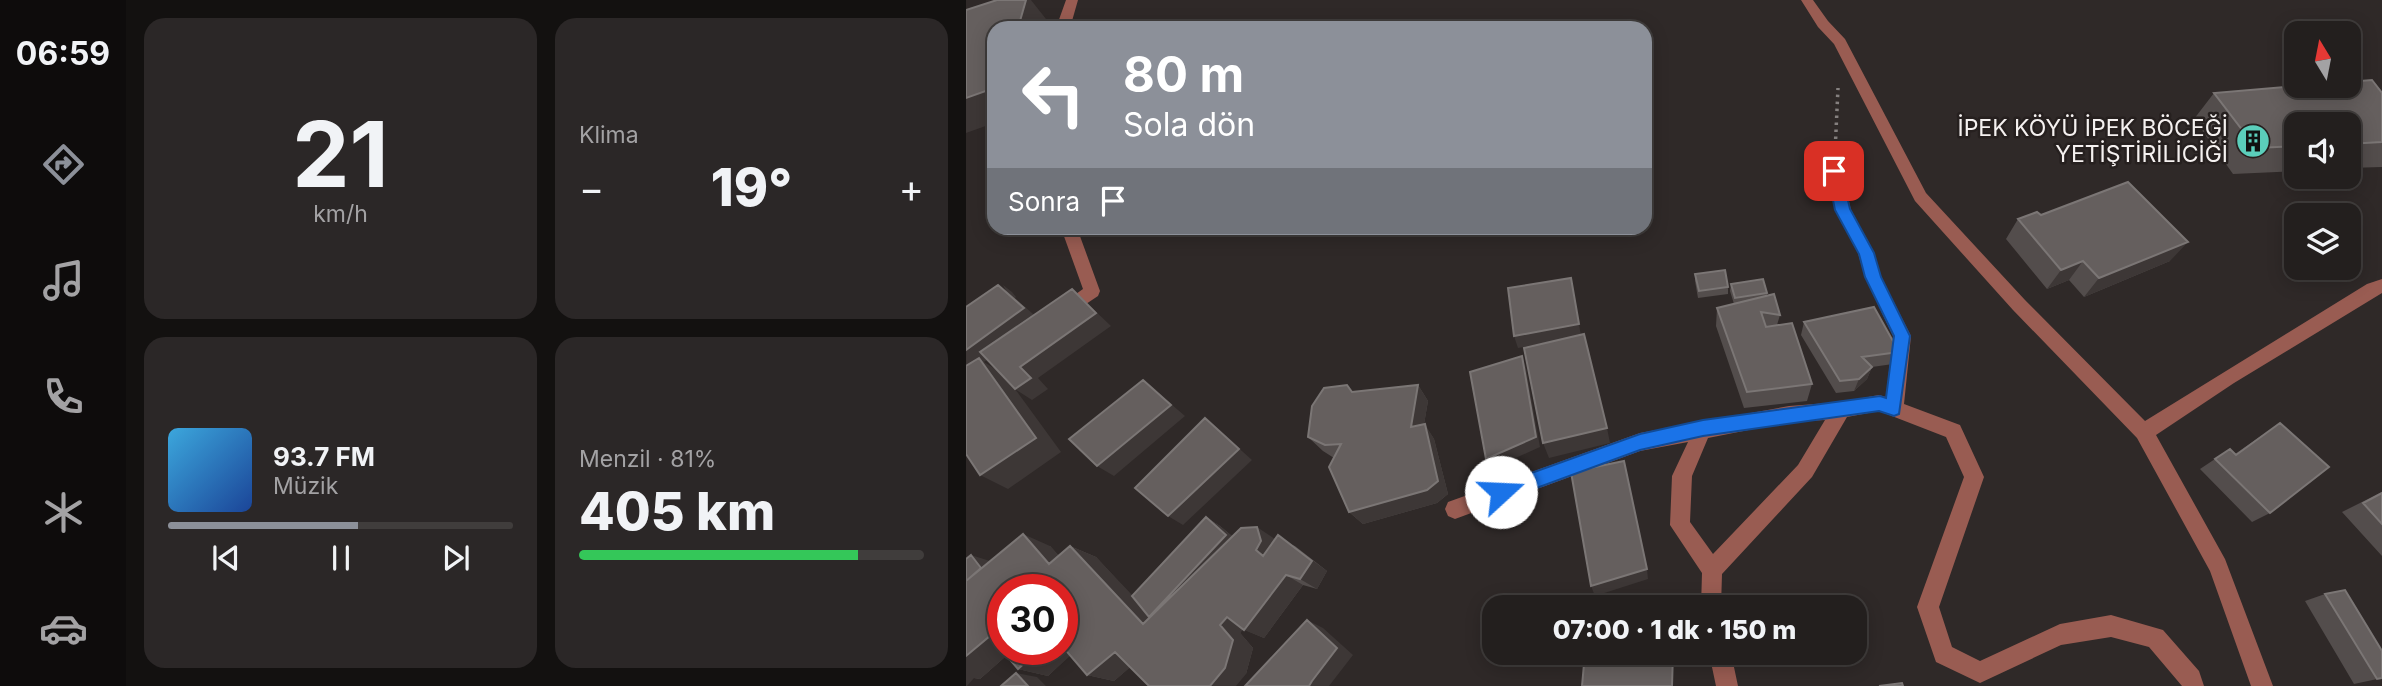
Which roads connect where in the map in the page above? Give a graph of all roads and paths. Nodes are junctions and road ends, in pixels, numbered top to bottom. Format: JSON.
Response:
{"nodes":[{"id":1,"x":1072,"y":0,"type":"edge"},
{"id":2,"x":1807,"y":0,"type":"edge"},
{"id":3,"x":1065,"y":21,"type":"edge"},
{"id":4,"x":1840,"y":42,"type":"junction"},
{"id":5,"x":1834,"y":171,"type":"joint"},
{"id":6,"x":1072,"y":235,"type":"edge"},
{"id":7,"x":2382,"y":286,"type":"edge"},
{"id":8,"x":1053,"y":320,"type":"edge"},
{"id":9,"x":1894,"y":408,"type":"junction"},
{"id":10,"x":1841,"y":410,"type":"junction"},
{"id":11,"x":1703,"y":428,"type":"junction"},
{"id":12,"x":2144,"y":432,"type":"junction"},
{"id":13,"x":1455,"y":509,"type":"dead end"},
{"id":14,"x":1712,"y":570,"type":"junction"},
{"id":15,"x":1711,"y":595,"type":"edge"},
{"id":16,"x":1723,"y":665,"type":"edge"},
{"id":17,"x":1727,"y":686,"type":"edge"},
{"id":18,"x":2193,"y":686,"type":"edge"},
{"id":19,"x":2262,"y":686,"type":"edge"}],
"edges":[{"from":1,"to":3,"type":"street"},
{"from":2,"to":4,"type":"street"},
{"from":4,"to":5,"type":"path"},
{"from":4,"to":12,"type":"street"},
{"from":5,"to":9,"type":"street"},
{"from":6,"to":8,"type":"street"},
{"from":7,"to":12,"type":"street"},
{"from":9,"to":10,"type":"street"},
{"from":9,"to":18,"type":"street"},
{"from":10,"to":11,"type":"street"},
{"from":10,"to":14,"type":"street"},
{"from":11,"to":13,"type":"street"},
{"from":11,"to":14,"type":"street"},
{"from":12,"to":19,"type":"street"},
{"from":14,"to":15,"type":"street"},
{"from":16,"to":17,"type":"street"}]}
